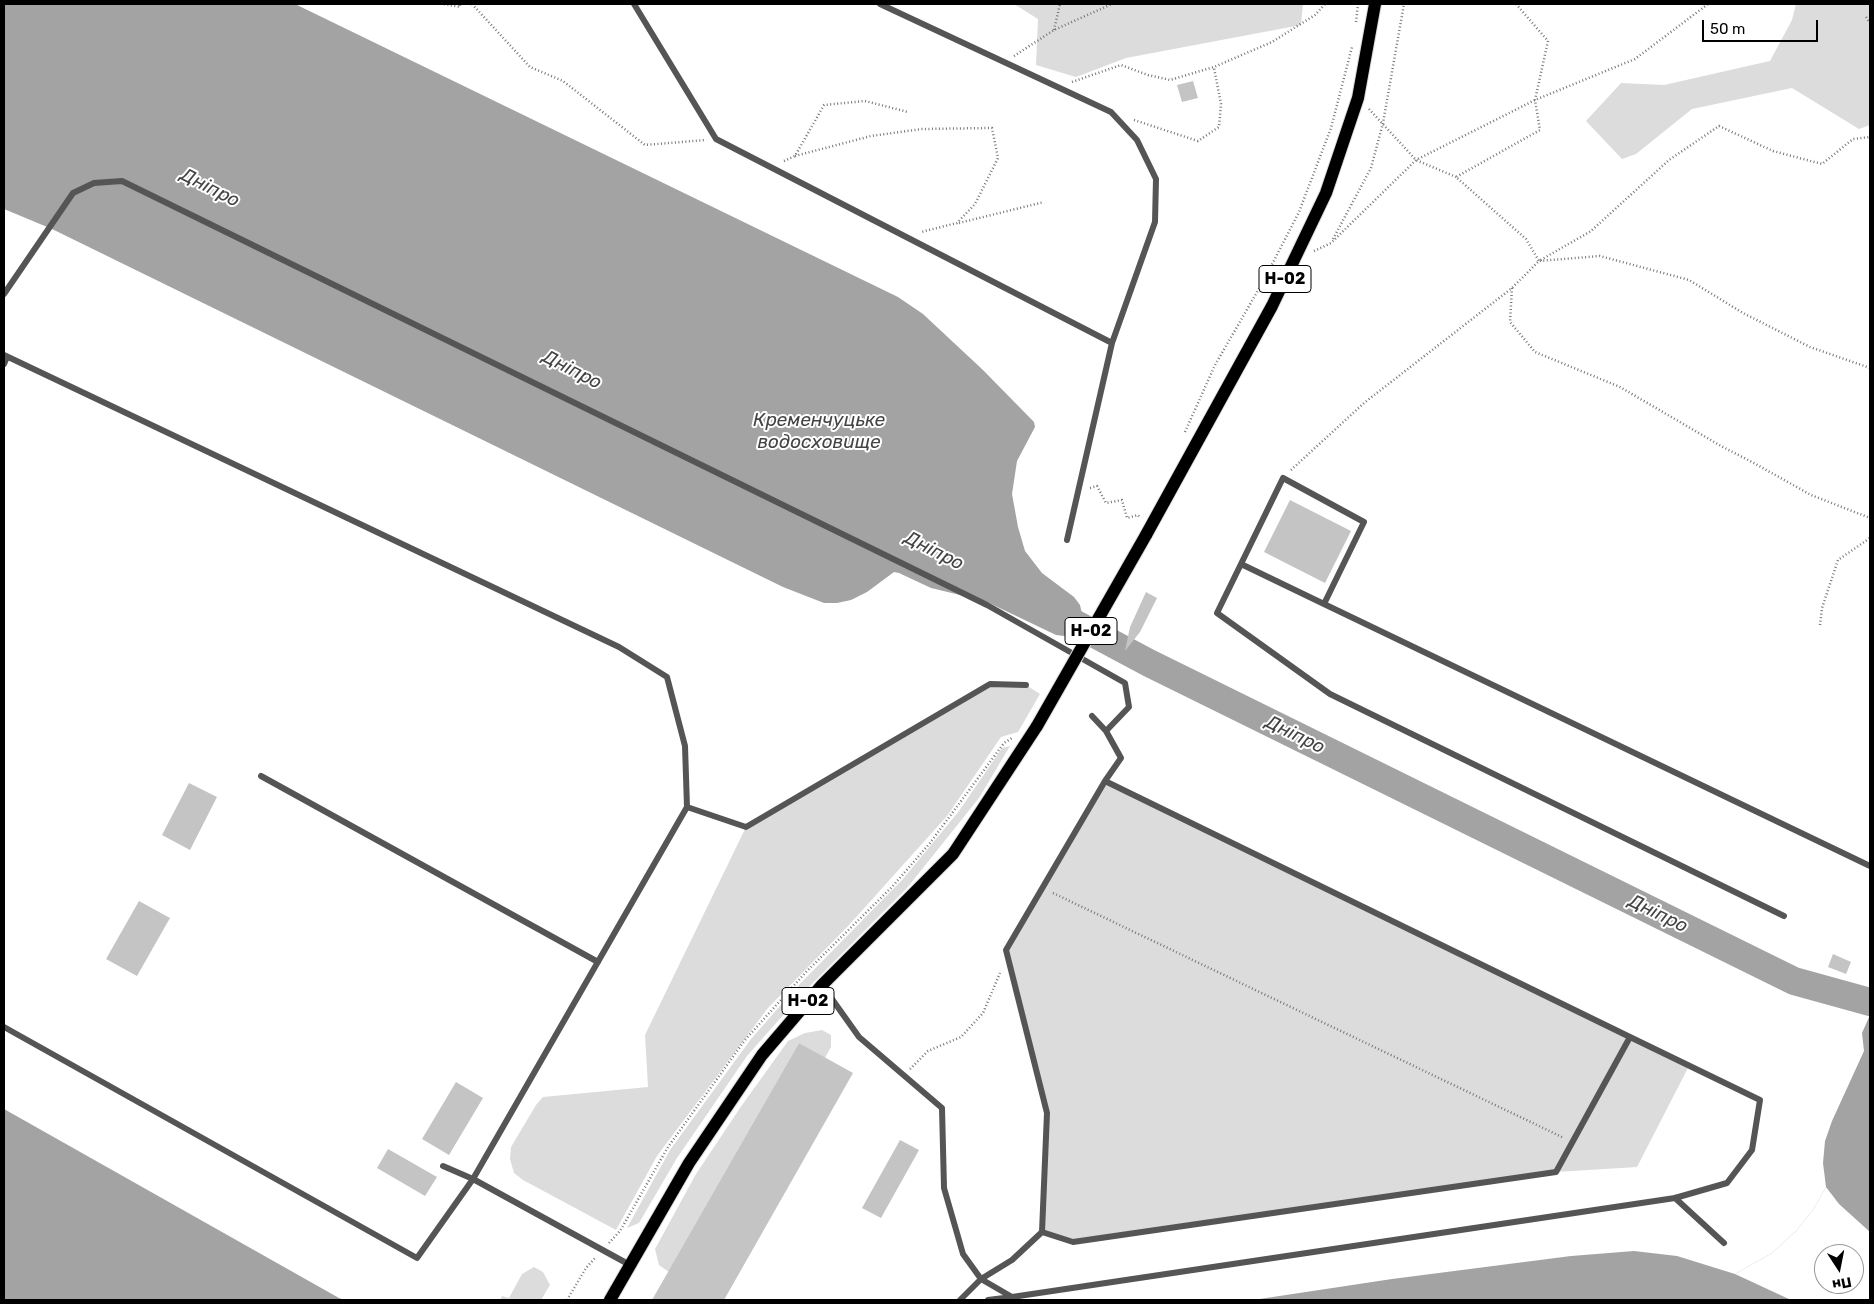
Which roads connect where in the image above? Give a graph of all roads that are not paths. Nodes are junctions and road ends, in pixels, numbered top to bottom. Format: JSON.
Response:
{"nodes":[{"id":1,"x":634,"y":4,"type":"edge"},
{"id":2,"x":880,"y":4,"type":"edge"},
{"id":3,"x":1375,"y":4,"type":"edge"},
{"id":4,"x":4,"y":294,"type":"edge"},
{"id":5,"x":1112,"y":343,"type":"junction"},
{"id":6,"x":6,"y":356,"type":"edge"},
{"id":7,"x":4,"y":364,"type":"edge"},
{"id":8,"x":1067,"y":540,"type":"dead end"},
{"id":9,"x":1241,"y":564,"type":"junction"},
{"id":10,"x":1324,"y":604,"type":"junction"},
{"id":11,"x":1026,"y":685,"type":"dead end"},
{"id":12,"x":1092,"y":716,"type":"dead end"},
{"id":13,"x":1106,"y":731,"type":"junction"},
{"id":14,"x":261,"y":776,"type":"dead end"},
{"id":15,"x":1105,"y":782,"type":"junction"},
{"id":16,"x":686,"y":807,"type":"junction"},
{"id":17,"x":1870,"y":866,"type":"edge"},
{"id":18,"x":1784,"y":916,"type":"dead end"},
{"id":19,"x":598,"y":962,"type":"junction"},
{"id":20,"x":822,"y":985,"type":"junction"},
{"id":21,"x":4,"y":1027,"type":"edge"},
{"id":22,"x":1630,"y":1037,"type":"junction"},
{"id":23,"x":443,"y":1166,"type":"dead end"},
{"id":24,"x":473,"y":1179,"type":"junction"},
{"id":25,"x":1675,"y":1198,"type":"junction"},
{"id":26,"x":1042,"y":1232,"type":"junction"},
{"id":27,"x":1724,"y":1243,"type":"dead end"},
{"id":28,"x":630,"y":1265,"type":"junction"},
{"id":29,"x":981,"y":1279,"type":"junction"},
{"id":30,"x":1012,"y":1297,"type":"junction"},
{"id":31,"x":610,"y":1300,"type":"edge"},
{"id":32,"x":960,"y":1300,"type":"edge"},
{"id":33,"x":988,"y":1300,"type":"edge"}],
"edges":[{"from":1,"to":5,"type":"lane"},
{"from":2,"to":5,"type":"lane"},
{"from":3,"to":20,"type":"main road","number":"Н-02","bridge":true},
{"from":4,"to":13,"type":"lane"},
{"from":5,"to":8,"type":"lane"},
{"from":6,"to":7,"type":"lane"},
{"from":6,"to":16,"type":"lane"},
{"from":9,"to":10,"type":"lane"},
{"from":9,"to":10,"type":"lane"},
{"from":9,"to":18,"type":"lane"},
{"from":10,"to":17,"type":"lane"},
{"from":11,"to":16,"type":"lane"},
{"from":12,"to":13,"type":"lane"},
{"from":13,"to":15,"type":"lane"},
{"from":14,"to":19,"type":"lane"},
{"from":15,"to":22,"type":"lane"},
{"from":15,"to":26,"type":"lane"},
{"from":16,"to":19,"type":"lane"},
{"from":19,"to":24,"type":"lane"},
{"from":20,"to":28,"type":"main road","number":"Н-02"},
{"from":20,"to":29,"type":"lane"},
{"from":21,"to":24,"type":"lane"},
{"from":22,"to":25,"type":"lane"},
{"from":22,"to":26,"type":"lane"},
{"from":23,"to":24,"type":"lane"},
{"from":24,"to":28,"type":"lane"},
{"from":25,"to":27,"type":"lane"},
{"from":25,"to":30,"type":"lane"},
{"from":26,"to":29,"type":"lane"},
{"from":28,"to":31,"type":"main road","number":"Н-02"},
{"from":29,"to":30,"type":"lane"},
{"from":29,"to":32,"type":"lane"},
{"from":30,"to":33,"type":"lane"}]}
